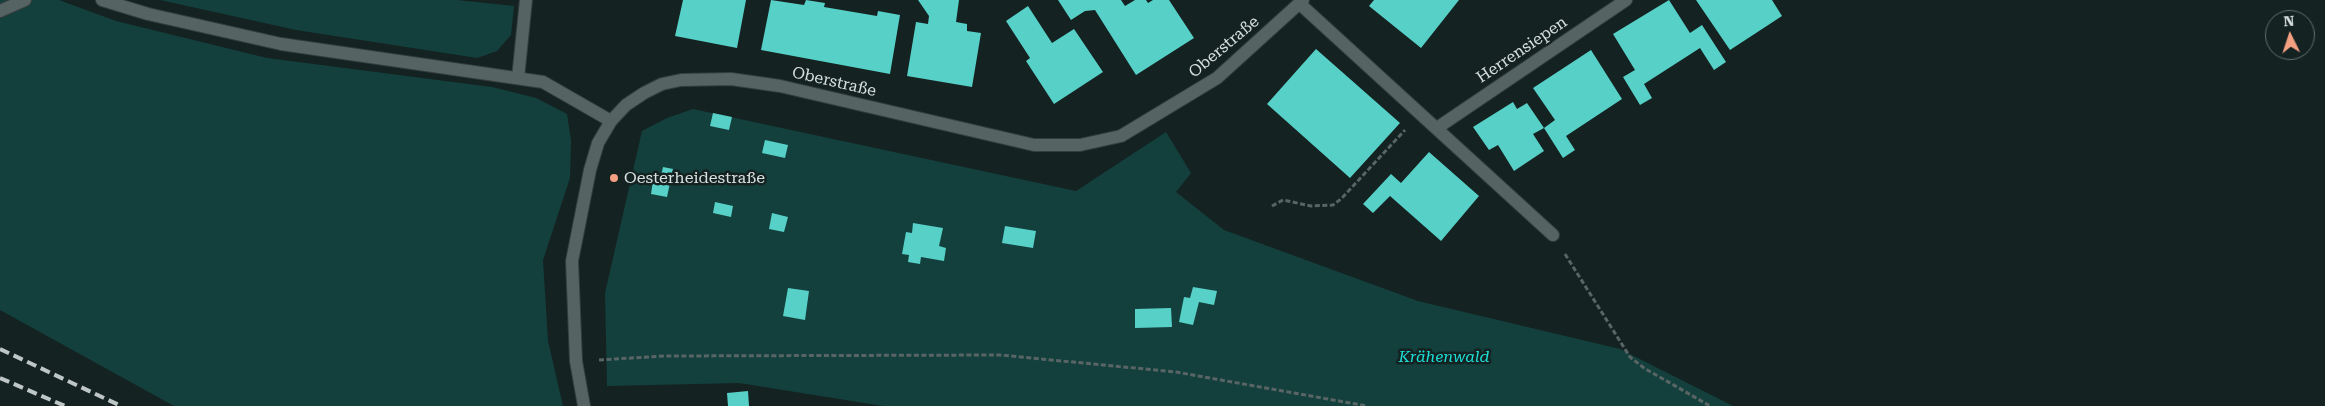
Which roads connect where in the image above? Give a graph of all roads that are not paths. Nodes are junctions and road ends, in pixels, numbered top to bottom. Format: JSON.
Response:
{"nodes":[{"id":1,"x":25,"y":0,"type":"edge"},
{"id":2,"x":102,"y":0,"type":"edge"},
{"id":3,"x":526,"y":0,"type":"edge"},
{"id":4,"x":1626,"y":0,"type":"edge"},
{"id":5,"x":1302,"y":2,"type":"edge"},
{"id":6,"x":0,"y":11,"type":"edge"},
{"id":7,"x":518,"y":78,"type":"junction"},
{"id":8,"x":611,"y":120,"type":"junction"},
{"id":9,"x":1437,"y":128,"type":"junction"},
{"id":10,"x":1554,"y":235,"type":"road end"},
{"id":11,"x":584,"y":406,"type":"edge"}],
"edges":[{"from":1,"to":6,"type":"street"},
{"from":2,"to":7,"type":"street"},
{"from":3,"to":7,"type":"street"},
{"from":4,"to":9,"type":"street","name":"Herrensiepen"},
{"from":5,"to":8,"type":"street","name":"Oberstraße"},
{"from":5,"to":9,"type":"street"},
{"from":7,"to":8,"type":"street"},
{"from":8,"to":11,"type":"street","name":"Oberstraße"},
{"from":9,"to":10,"type":"street"}]}
